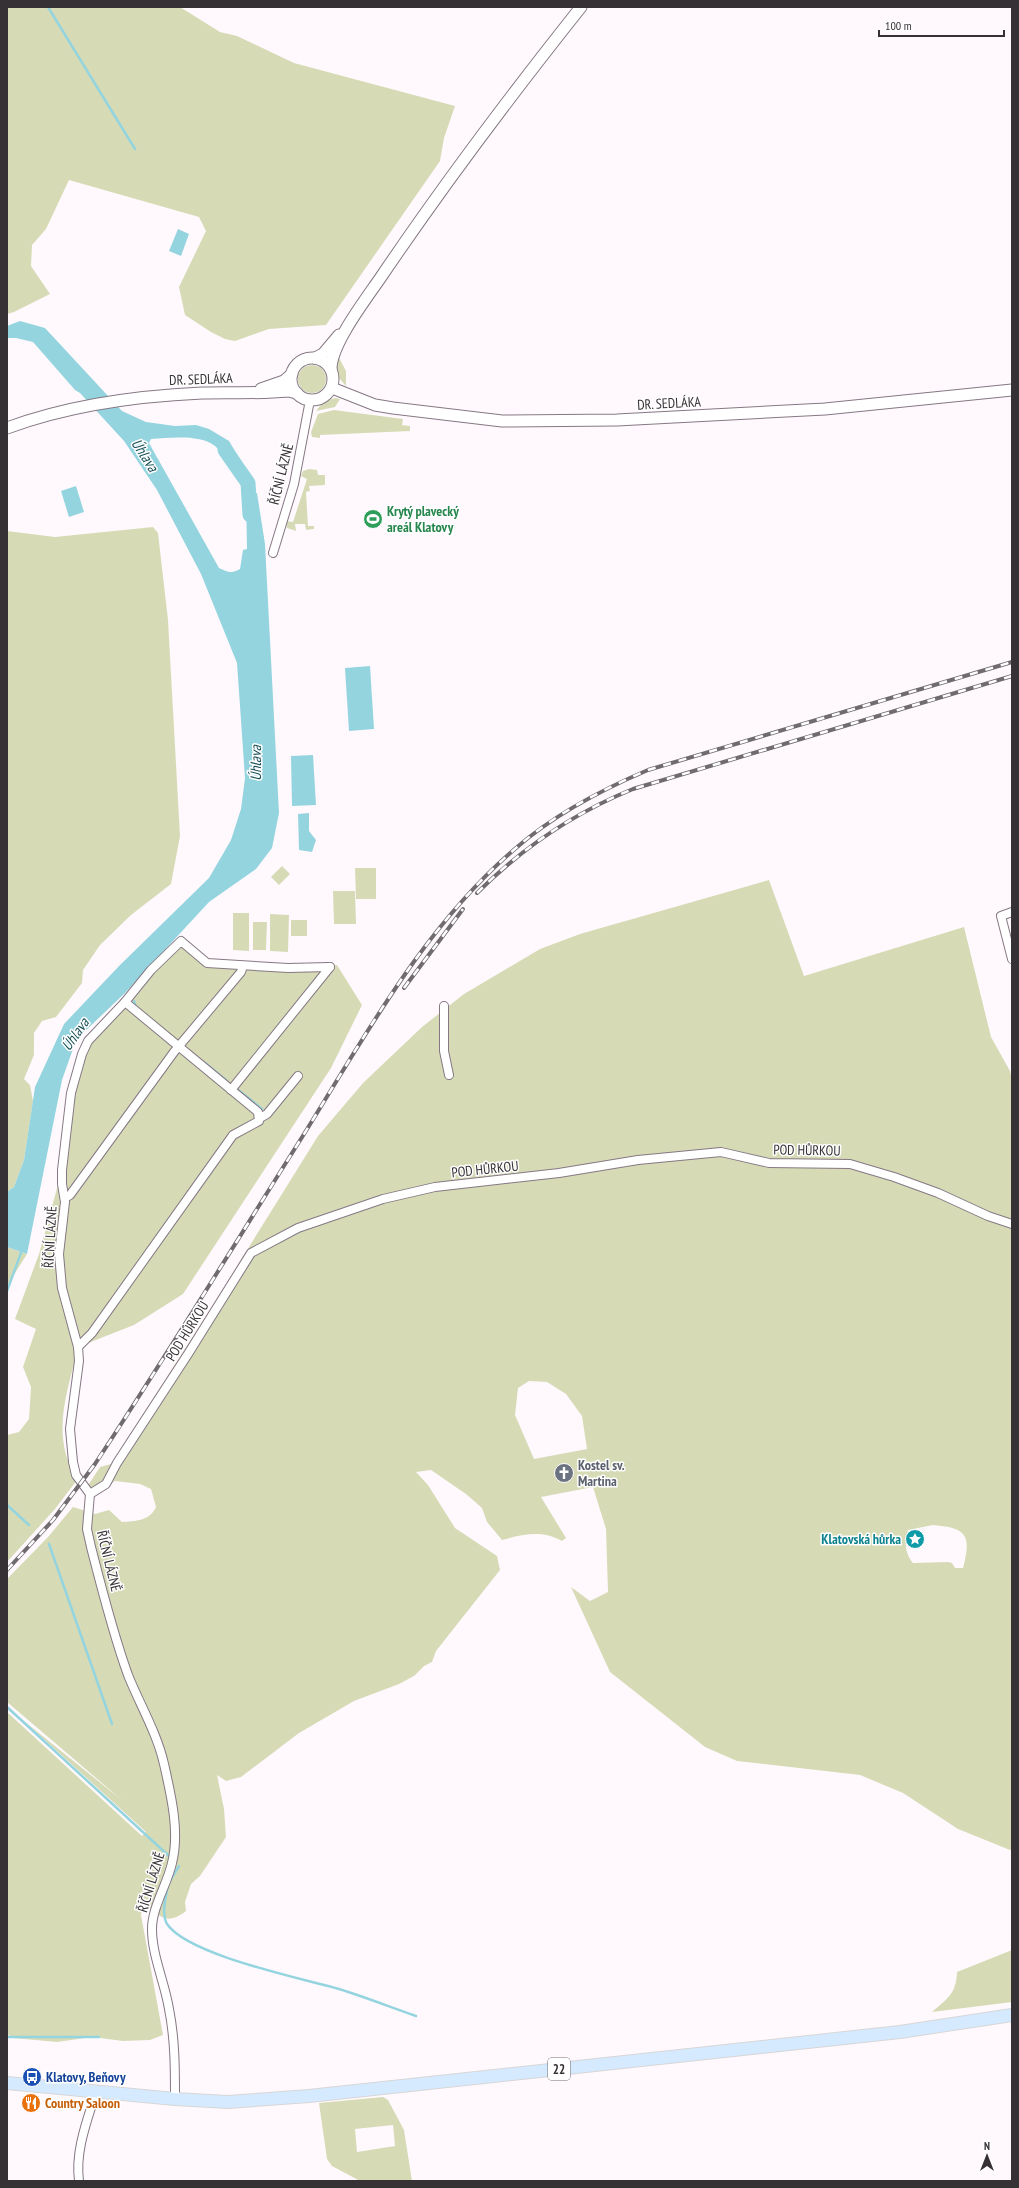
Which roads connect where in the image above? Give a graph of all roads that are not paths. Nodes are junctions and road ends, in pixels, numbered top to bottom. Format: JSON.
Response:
{"nodes":[{"id":1,"x":581,"y":7,"type":"edge"},
{"id":2,"x":350,"y":323,"type":"junction"},
{"id":3,"x":315,"y":358,"type":"junction"},
{"id":4,"x":331,"y":369,"type":"junction"},
{"id":5,"x":292,"y":374,"type":"junction"},
{"id":6,"x":332,"y":388,"type":"junction"},
{"id":7,"x":1012,"y":390,"type":"edge"},
{"id":8,"x":250,"y":392,"type":"junction"},
{"id":9,"x":297,"y":393,"type":"junction"},
{"id":10,"x":310,"y":400,"type":"junction"},
{"id":11,"x":7,"y":428,"type":"edge"},
{"id":12,"x":273,"y":553,"type":"dead end"},
{"id":13,"x":1012,"y":912,"type":"edge"},
{"id":14,"x":1012,"y":959,"type":"edge"},
{"id":15,"x":244,"y":966,"type":"junction"},
{"id":16,"x":125,"y":1002,"type":"junction"},
{"id":17,"x":444,"y":1006,"type":"dead end"},
{"id":18,"x":179,"y":1048,"type":"junction"},
{"id":19,"x":449,"y":1075,"type":"dead end"},
{"id":20,"x":298,"y":1076,"type":"dead end"},
{"id":21,"x":231,"y":1090,"type":"junction"},
{"id":22,"x":260,"y":1118,"type":"junction"},
{"id":23,"x":65,"y":1198,"type":"junction"},
{"id":24,"x":1012,"y":1224,"type":"edge"},
{"id":25,"x":78,"y":1347,"type":"junction"},
{"id":26,"x":90,"y":1494,"type":"junction"},
{"id":27,"x":1012,"y":2015,"type":"edge"},
{"id":28,"x":7,"y":2083,"type":"edge"},
{"id":29,"x":96,"y":2092,"type":"junction"},
{"id":30,"x":174,"y":2099,"type":"junction"},
{"id":31,"x":79,"y":2181,"type":"edge"}],
"edges":[{"from":1,"to":2,"type":"main road"},
{"from":2,"to":3,"type":"main road","name":"DR. SEDLÁKA"},
{"from":2,"to":4,"type":"main road"},
{"from":3,"to":4,"type":"main road"},
{"from":3,"to":5,"type":"main road","name":"DR. SEDLÁKA"},
{"from":4,"to":6,"type":"main road"},
{"from":5,"to":8,"type":"main road","name":"DR. SEDLÁKA"},
{"from":5,"to":9,"type":"main road"},
{"from":6,"to":7,"type":"main road","name":"DR. SEDLÁKA"},
{"from":6,"to":10,"type":"main road"},
{"from":8,"to":9,"type":"main road","name":"DR. SEDLÁKA"},
{"from":8,"to":11,"type":"main road","name":"DR. SEDLÁKA"},
{"from":9,"to":10,"type":"main road","name":"DR. SEDLÁKA"},
{"from":10,"to":12,"type":"street","name":"ŘÍČNÍ LÁZNĚ"},
{"from":13,"to":14,"type":"street"},
{"from":15,"to":16,"type":"street","name":"ŘÍČNÍ LÁZNĚ"},
{"from":15,"to":18,"type":"street"},
{"from":15,"to":21,"type":"street"},
{"from":16,"to":18,"type":"street"},
{"from":16,"to":23,"type":"street","name":"ŘÍČNÍ LÁZNĚ"},
{"from":17,"to":19,"type":"street"},
{"from":18,"to":21,"type":"street"},
{"from":18,"to":23,"type":"street"},
{"from":20,"to":22,"type":"street"},
{"from":21,"to":22,"type":"street"},
{"from":22,"to":25,"type":"street"},
{"from":23,"to":25,"type":"street","name":"ŘÍČNÍ LÁZNĚ"},
{"from":24,"to":26,"type":"street","name":"POD HŮRKOU"},
{"from":25,"to":26,"type":"street","name":"ŘÍČNÍ LÁZNĚ"},
{"from":26,"to":30,"type":"street","name":"ŘÍČNÍ LÁZNĚ"},
{"from":27,"to":30,"type":"main road","number":"22"},
{"from":28,"to":29,"type":"main road","number":"22"},
{"from":29,"to":30,"type":"main road","number":"22"},
{"from":29,"to":31,"type":"street"}]}
